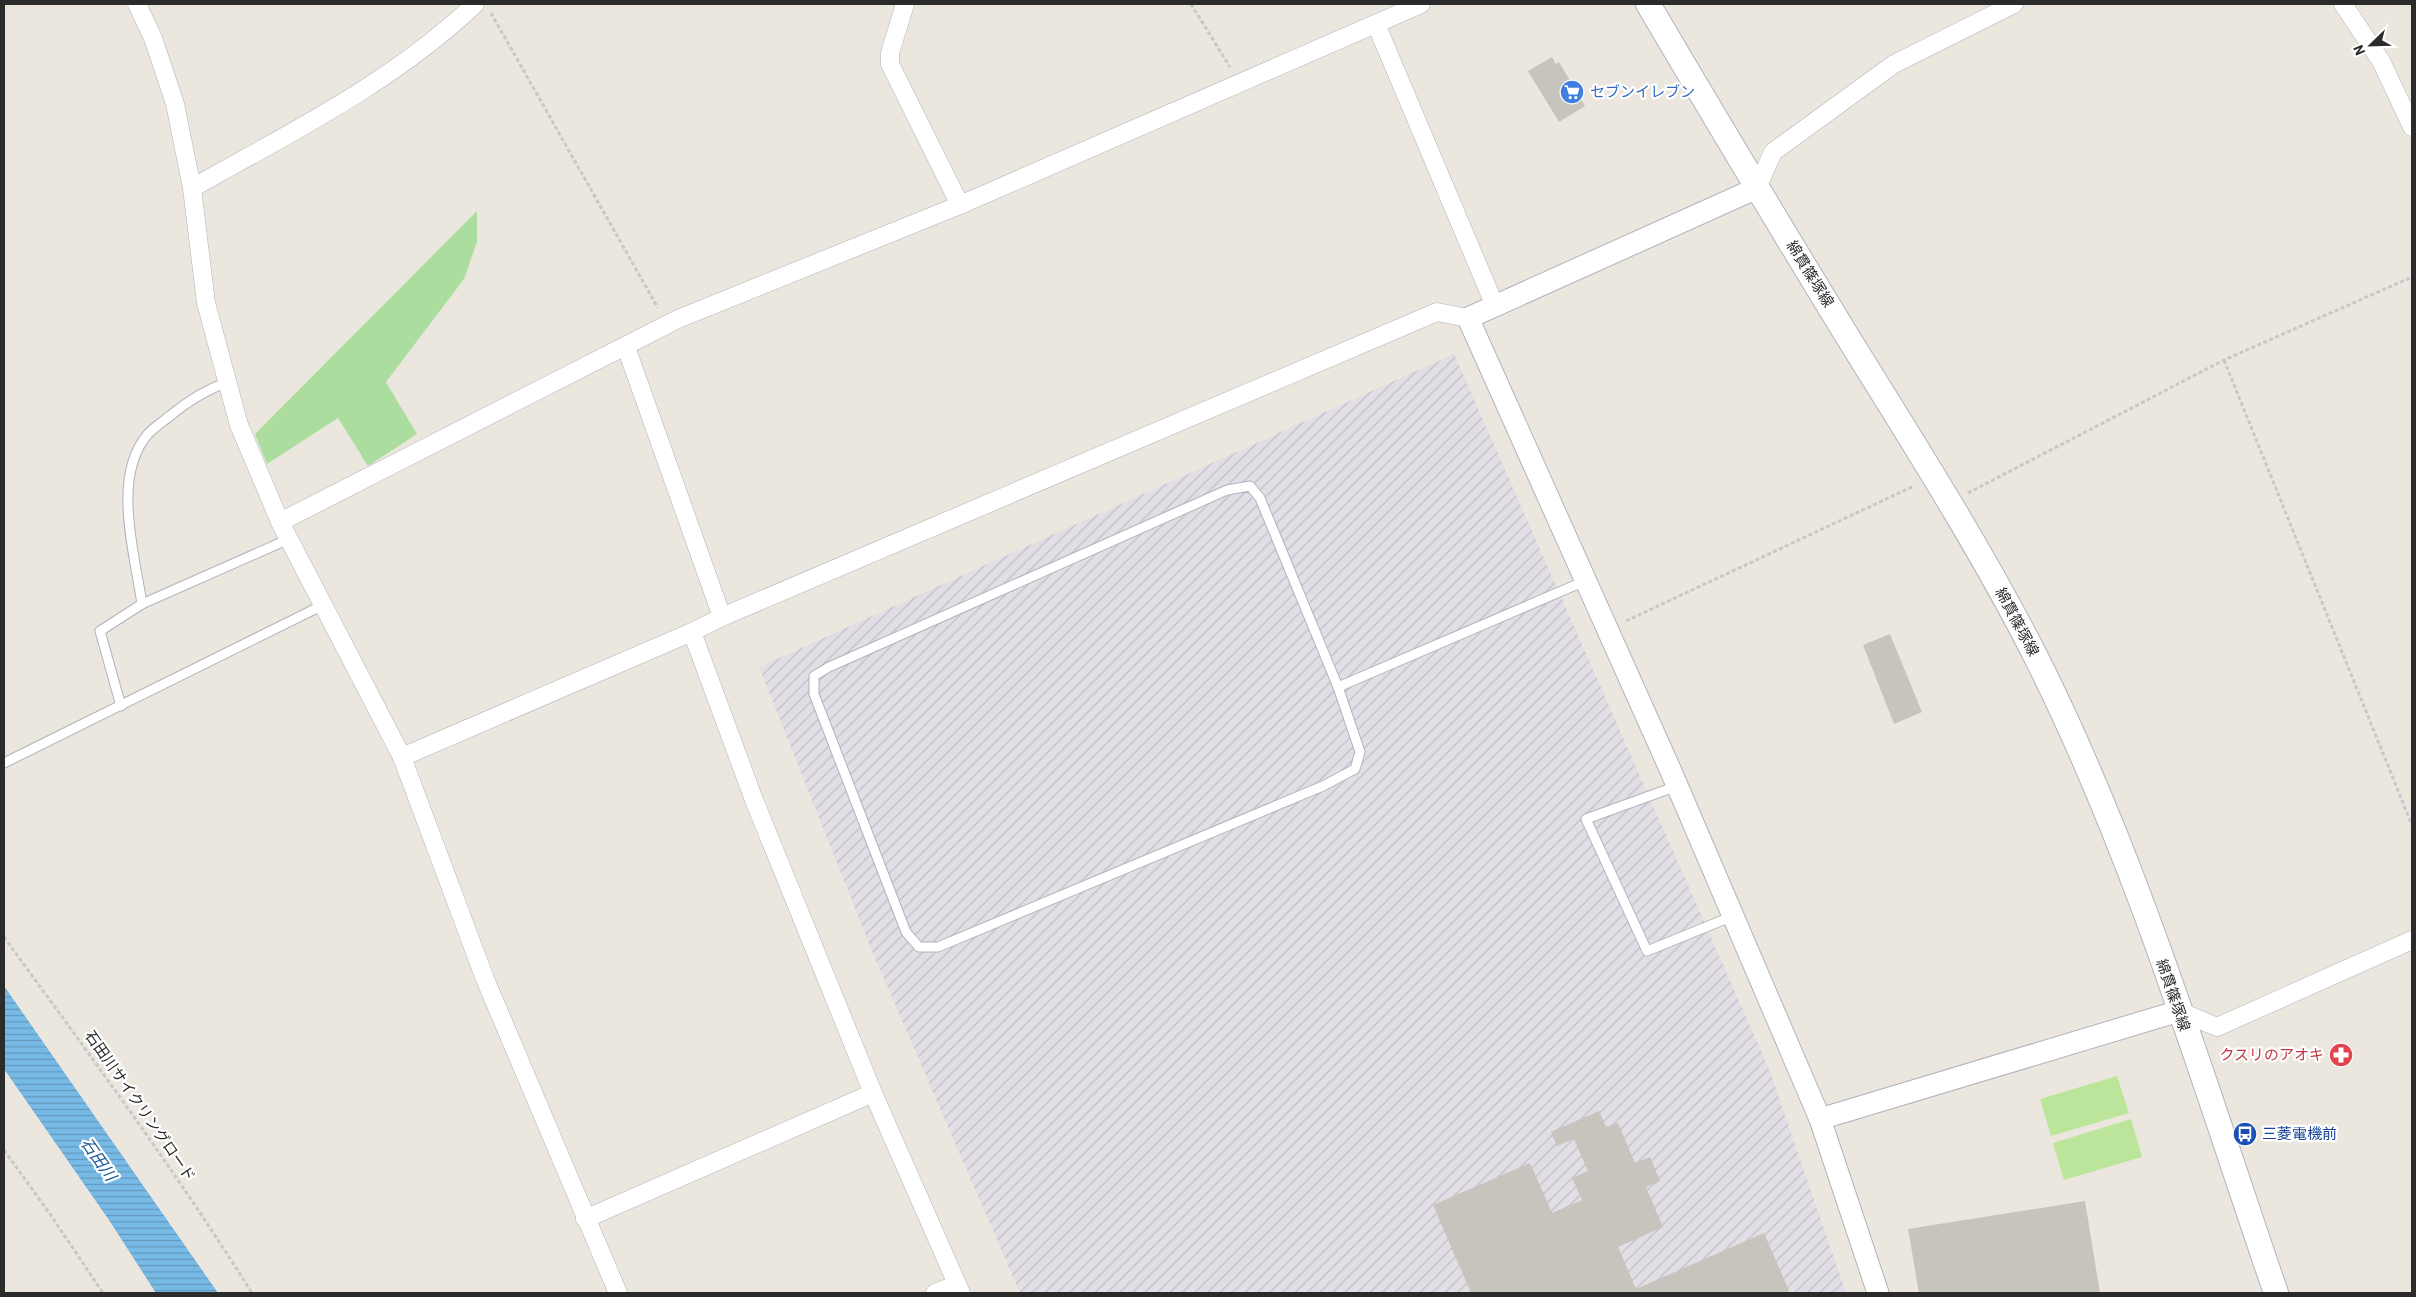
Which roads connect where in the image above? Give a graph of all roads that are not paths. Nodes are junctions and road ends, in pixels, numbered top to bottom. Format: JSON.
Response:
{"nodes":[{"id":1,"x":137,"y":4,"type":"edge"},
{"id":2,"x":475,"y":4,"type":"edge"},
{"id":3,"x":905,"y":4,"type":"edge"},
{"id":4,"x":1421,"y":4,"type":"edge"},
{"id":5,"x":1648,"y":4,"type":"edge"},
{"id":6,"x":2014,"y":4,"type":"edge"},
{"id":7,"x":2343,"y":4,"type":"edge"},
{"id":8,"x":1376,"y":24,"type":"junction"},
{"id":9,"x":2412,"y":127,"type":"edge"},
{"id":10,"x":192,"y":188,"type":"junction"},
{"id":11,"x":1757,"y":188,"type":"junction"},
{"id":12,"x":960,"y":205,"type":"junction"},
{"id":13,"x":1495,"y":306,"type":"junction"},
{"id":14,"x":1468,"y":318,"type":"junction"},
{"id":15,"x":626,"y":347,"type":"junction"},
{"id":16,"x":226,"y":382,"type":"junction"},
{"id":17,"x":280,"y":522,"type":"junction"},
{"id":18,"x":288,"y":539,"type":"junction"},
{"id":19,"x":1585,"y":581,"type":"junction"},
{"id":20,"x":142,"y":604,"type":"junction"},
{"id":21,"x":323,"y":605,"type":"junction"},
{"id":22,"x":722,"y":617,"type":"junction"},
{"id":23,"x":692,"y":632,"type":"junction"},
{"id":24,"x":1338,"y":687,"type":"junction"},
{"id":25,"x":121,"y":706,"type":"junction"},
{"id":26,"x":402,"y":757,"type":"junction"},
{"id":27,"x":4,"y":763,"type":"edge"},
{"id":28,"x":1677,"y":786,"type":"junction"},
{"id":29,"x":1733,"y":916,"type":"junction"},
{"id":30,"x":2412,"y":940,"type":"edge"},
{"id":31,"x":2178,"y":1011,"type":"junction"},
{"id":32,"x":873,"y":1093,"type":"junction"},
{"id":33,"x":1820,"y":1119,"type":"junction"},
{"id":34,"x":585,"y":1219,"type":"junction"},
{"id":35,"x":959,"y":1288,"type":"edge"},
{"id":36,"x":618,"y":1293,"type":"edge"},
{"id":37,"x":935,"y":1293,"type":"edge"},
{"id":38,"x":1878,"y":1293,"type":"edge"},
{"id":39,"x":2276,"y":1293,"type":"edge"}],
"edges":[{"from":1,"to":10,"type":"street"},
{"from":2,"to":10,"type":"street"},
{"from":3,"to":12,"type":"street"},
{"from":4,"to":8,"type":"street"},
{"from":5,"to":11,"type":"main road","name":"綿貫篠塚線"},
{"from":6,"to":11,"type":"street"},
{"from":7,"to":9,"type":"street"},
{"from":8,"to":12,"type":"street"},
{"from":8,"to":13,"type":"street"},
{"from":10,"to":16,"type":"street"},
{"from":11,"to":13,"type":"street"},
{"from":11,"to":31,"type":"main road","name":"綿貫篠塚線"},
{"from":12,"to":15,"type":"street"},
{"from":13,"to":14,"type":"street"},
{"from":14,"to":19,"type":"street"},
{"from":14,"to":22,"type":"street"},
{"from":15,"to":17,"type":"street"},
{"from":15,"to":22,"type":"street"},
{"from":16,"to":17,"type":"street"},
{"from":16,"to":20,"type":"lane"},
{"from":17,"to":18,"type":"street"},
{"from":18,"to":20,"type":"lane"},
{"from":18,"to":21,"type":"street"},
{"from":19,"to":24,"type":"lane"},
{"from":19,"to":28,"type":"street"},
{"from":20,"to":25,"type":"lane"},
{"from":21,"to":25,"type":"lane"},
{"from":21,"to":26,"type":"street"},
{"from":22,"to":23,"type":"street"},
{"from":23,"to":26,"type":"street"},
{"from":23,"to":32,"type":"street"},
{"from":24,"to":24,"type":"lane"},
{"from":25,"to":27,"type":"lane"},
{"from":26,"to":34,"type":"street"},
{"from":28,"to":29,"type":"street"},
{"from":28,"to":29,"type":"lane"},
{"from":29,"to":33,"type":"street"},
{"from":30,"to":31,"type":"street"},
{"from":31,"to":33,"type":"street"},
{"from":31,"to":39,"type":"main road","name":"綿貫篠塚線"},
{"from":32,"to":34,"type":"street"},
{"from":32,"to":35,"type":"street"},
{"from":33,"to":38,"type":"street"},
{"from":34,"to":36,"type":"street"},
{"from":35,"to":37,"type":"street"}]}
